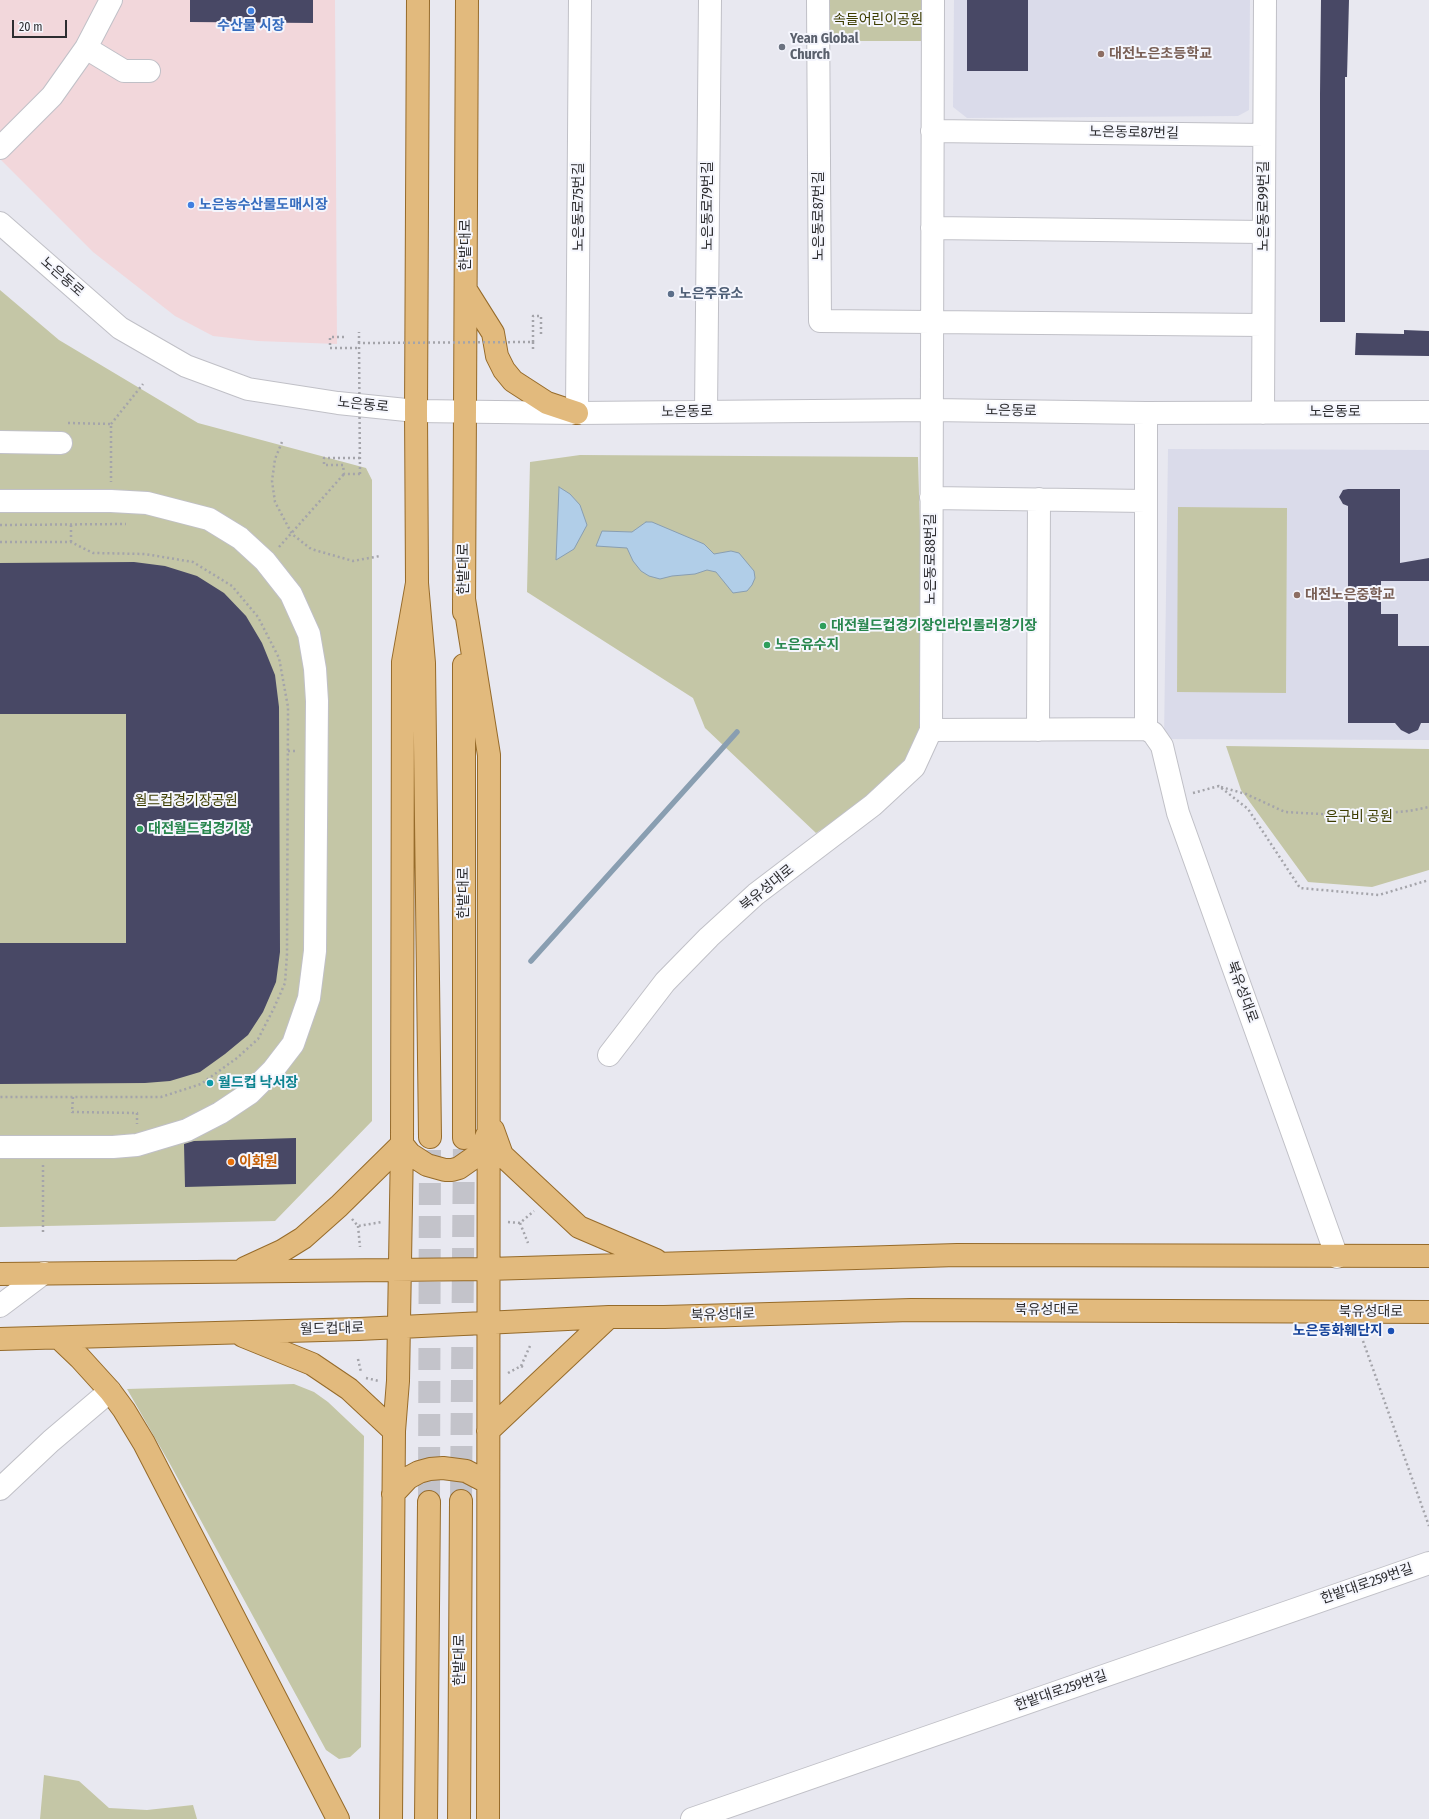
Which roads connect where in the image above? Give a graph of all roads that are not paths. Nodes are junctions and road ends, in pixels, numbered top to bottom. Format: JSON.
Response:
{"nodes":[{"id":1,"x":111,"y":0,"type":"edge"},
{"id":2,"x":418,"y":0,"type":"edge"},
{"id":3,"x":467,"y":0,"type":"edge"},
{"id":4,"x":580,"y":0,"type":"edge"},
{"id":5,"x":710,"y":0,"type":"edge"},
{"id":6,"x":818,"y":0,"type":"edge"},
{"id":7,"x":933,"y":0,"type":"edge"},
{"id":8,"x":1265,"y":0,"type":"edge"},
{"id":9,"x":86,"y":48,"type":"junction"},
{"id":10,"x":149,"y":71,"type":"dead end"},
{"id":11,"x":932,"y":131,"type":"junction"},
{"id":12,"x":1264,"y":135,"type":"junction"},
{"id":13,"x":0,"y":148,"type":"edge"},
{"id":14,"x":0,"y":223,"type":"edge"},
{"id":15,"x":932,"y":228,"type":"junction"},
{"id":16,"x":1264,"y":232,"type":"junction"},
{"id":17,"x":466,"y":290,"type":"junction"},
{"id":18,"x":931,"y":321,"type":"junction"},
{"id":19,"x":1263,"y":325,"type":"junction"},
{"id":20,"x":931,"y":410,"type":"junction"},
{"id":21,"x":416,"y":411,"type":"junction"},
{"id":22,"x":465,"y":411,"type":"junction"},
{"id":23,"x":706,"y":412,"type":"junction"},
{"id":24,"x":1429,"y":412,"type":"edge"},
{"id":25,"x":577,"y":413,"type":"junction"},
{"id":26,"x":1146,"y":413,"type":"junction"},
{"id":27,"x":1263,"y":413,"type":"junction"},
{"id":28,"x":0,"y":442,"type":"edge"},
{"id":29,"x":61,"y":443,"type":"dead end"},
{"id":30,"x":931,"y":498,"type":"junction"},
{"id":31,"x":1039,"y":499,"type":"junction"},
{"id":32,"x":0,"y":501,"type":"edge"},
{"id":33,"x":1146,"y":501,"type":"junction"},
{"id":34,"x":416,"y":583,"type":"junction"},
{"id":35,"x":464,"y":599,"type":"junction"},
{"id":36,"x":1146,"y":729,"type":"junction"},
{"id":37,"x":931,"y":730,"type":"junction"},
{"id":38,"x":1038,"y":730,"type":"junction"},
{"id":39,"x":609,"y":1055,"type":"dead end"},
{"id":40,"x":488,"y":1112,"type":"junction"},
{"id":41,"x":488,"y":1134,"type":"junction"},
{"id":42,"x":430,"y":1137,"type":"tunnel mouth"},
{"id":43,"x":464,"y":1138,"type":"tunnel mouth"},
{"id":44,"x":402,"y":1144,"type":"junction"},
{"id":45,"x":0,"y":1147,"type":"edge"},
{"id":46,"x":1429,"y":1256,"type":"edge"},
{"id":47,"x":1337,"y":1257,"type":"junction"},
{"id":48,"x":662,"y":1263,"type":"junction"},
{"id":49,"x":488,"y":1269,"type":"junction"},
{"id":50,"x":400,"y":1271,"type":"junction"},
{"id":51,"x":238,"y":1272,"type":"junction"},
{"id":52,"x":44,"y":1273,"type":"junction"},
{"id":53,"x":0,"y":1274,"type":"edge"},
{"id":54,"x":0,"y":1306,"type":"edge"},
{"id":55,"x":1429,"y":1312,"type":"edge"},
{"id":56,"x":609,"y":1317,"type":"junction"},
{"id":57,"x":664,"y":1317,"type":"joint"},
{"id":58,"x":488,"y":1322,"type":"junction"},
{"id":59,"x":399,"y":1327,"type":"junction"},
{"id":60,"x":236,"y":1333,"type":"junction"},
{"id":61,"x":59,"y":1338,"type":"junction"},
{"id":62,"x":0,"y":1339,"type":"edge"},
{"id":63,"x":110,"y":1391,"type":"junction"},
{"id":64,"x":394,"y":1431,"type":"junction"},
{"id":65,"x":488,"y":1431,"type":"junction"},
{"id":66,"x":487,"y":1482,"type":"junction"},
{"id":67,"x":0,"y":1490,"type":"edge"},
{"id":68,"x":393,"y":1494,"type":"junction"},
{"id":69,"x":461,"y":1501,"type":"tunnel mouth"},
{"id":70,"x":429,"y":1502,"type":"tunnel mouth"},
{"id":71,"x":1429,"y":1563,"type":"edge"},
{"id":72,"x":338,"y":1819,"type":"edge"},
{"id":73,"x":391,"y":1819,"type":"edge"},
{"id":74,"x":426,"y":1819,"type":"edge"},
{"id":75,"x":459,"y":1819,"type":"edge"},
{"id":76,"x":488,"y":1819,"type":"edge"},
{"id":77,"x":692,"y":1819,"type":"edge"}],
"edges":[{"from":1,"to":9,"type":"street"},
{"from":2,"to":21,"type":"main road"},
{"from":3,"to":17,"type":"main road","name":"한밭대로"},
{"from":4,"to":25,"type":"street","name":"노은동로75번길"},
{"from":5,"to":23,"type":"street","name":"노은동로79번길"},
{"from":6,"to":18,"type":"street","name":"노은동로87번길"},
{"from":7,"to":11,"type":"street"},
{"from":8,"to":12,"type":"street","name":"노은동로99번길"},
{"from":9,"to":10,"type":"street"},
{"from":9,"to":13,"type":"street"},
{"from":11,"to":12,"type":"street","name":"노은동로87번길"},
{"from":11,"to":15,"type":"street"},
{"from":12,"to":16,"type":"street","name":"노은동로99번길"},
{"from":14,"to":21,"type":"street","name":"노은동로"},
{"from":15,"to":16,"type":"street"},
{"from":15,"to":18,"type":"street"},
{"from":16,"to":19,"type":"street","name":"노은동로99번길"},
{"from":17,"to":22,"type":"main road","name":"한밭대로"},
{"from":17,"to":25,"type":"main road"},
{"from":18,"to":19,"type":"street","name":"노은동로87번길"},
{"from":18,"to":20,"type":"street"},
{"from":19,"to":27,"type":"street","name":"노은동로99번길"},
{"from":20,"to":23,"type":"street","name":"노은동로"},
{"from":20,"to":26,"type":"street","name":"노은동로"},
{"from":20,"to":30,"type":"street","name":"노은동로88번길"},
{"from":21,"to":22,"type":"street","name":"노은동로"},
{"from":21,"to":34,"type":"main road"},
{"from":22,"to":25,"type":"street","name":"노은동로"},
{"from":22,"to":35,"type":"main road","name":"한밭대로"},
{"from":23,"to":25,"type":"street","name":"노은동로"},
{"from":24,"to":27,"type":"street","name":"노은동로"},
{"from":26,"to":27,"type":"street","name":"노은동로"},
{"from":26,"to":33,"type":"street"},
{"from":28,"to":29,"type":"street"},
{"from":30,"to":31,"type":"street","name":"노은동로88번길"},
{"from":30,"to":37,"type":"street","name":"노은동로88번길"},
{"from":31,"to":33,"type":"street","name":"노은동로88번길"},
{"from":31,"to":38,"type":"street"},
{"from":32,"to":45,"type":"street"},
{"from":33,"to":36,"type":"street"},
{"from":34,"to":42,"type":"main road"},
{"from":34,"to":44,"type":"main road"},
{"from":35,"to":40,"type":"main road"},
{"from":35,"to":43,"type":"main road","name":"한밭대로"},
{"from":36,"to":38,"type":"street"},
{"from":36,"to":47,"type":"street","name":"북유성대로"},
{"from":37,"to":38,"type":"street"},
{"from":37,"to":39,"type":"street","name":"북유성대로"},
{"from":40,"to":41,"type":"main road"},
{"from":40,"to":48,"type":"main road"},
{"from":41,"to":44,"type":"main road"},
{"from":41,"to":49,"type":"main road"},
{"from":44,"to":50,"type":"main road"},
{"from":44,"to":51,"type":"main road"},
{"from":46,"to":47,"type":"main road"},
{"from":47,"to":48,"type":"main road"},
{"from":48,"to":49,"type":"main road"},
{"from":49,"to":50,"type":"main road"},
{"from":49,"to":58,"type":"main road"},
{"from":50,"to":51,"type":"main road"},
{"from":50,"to":59,"type":"main road"},
{"from":51,"to":52,"type":"main road"},
{"from":52,"to":53,"type":"main road"},
{"from":52,"to":54,"type":"street"},
{"from":55,"to":57,"type":"main road","name":"북유성대로"},
{"from":56,"to":57,"type":"main road","name":"월드컵대로"},
{"from":56,"to":58,"type":"main road","name":"월드컵대로"},
{"from":56,"to":65,"type":"main road"},
{"from":58,"to":59,"type":"main road","name":"월드컵대로"},
{"from":58,"to":65,"type":"main road"},
{"from":59,"to":60,"type":"main road","name":"월드컵대로"},
{"from":59,"to":64,"type":"main road"},
{"from":60,"to":61,"type":"main road","name":"월드컵대로"},
{"from":60,"to":64,"type":"main road"},
{"from":61,"to":62,"type":"main road","name":"월드컵대로"},
{"from":61,"to":63,"type":"main road"},
{"from":63,"to":67,"type":"street"},
{"from":63,"to":72,"type":"main road"},
{"from":64,"to":68,"type":"main road"},
{"from":65,"to":66,"type":"main road"},
{"from":66,"to":68,"type":"main road"},
{"from":66,"to":76,"type":"main road"},
{"from":68,"to":73,"type":"main road"},
{"from":69,"to":75,"type":"main road","name":"한밭대로"},
{"from":70,"to":74,"type":"main road"},
{"from":71,"to":77,"type":"street","name":"한밭대로259번길"}]}
